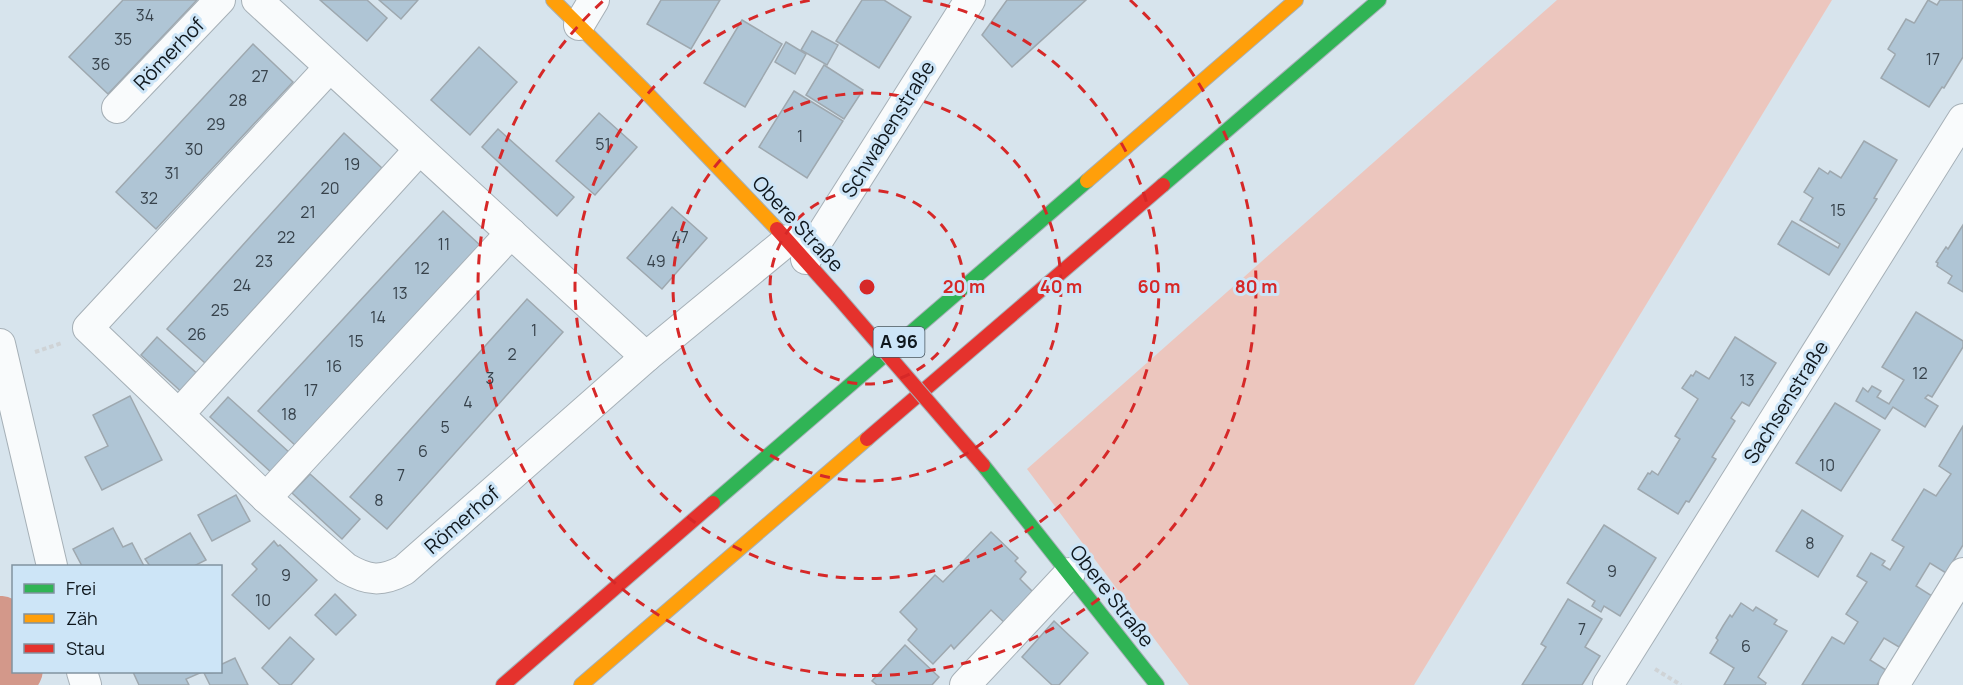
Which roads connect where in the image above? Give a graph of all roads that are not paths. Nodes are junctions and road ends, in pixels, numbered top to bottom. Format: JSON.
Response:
{"nodes":[{"id":1,"x":220,"y":0,"type":"edge"},
{"id":2,"x":256,"y":0,"type":"edge"},
{"id":3,"x":553,"y":0,"type":"edge"},
{"id":4,"x":970,"y":0,"type":"edge"},
{"id":5,"x":1296,"y":0,"type":"edge"},
{"id":6,"x":1379,"y":0,"type":"edge"},
{"id":7,"x":586,"y":12,"type":"edge"},
{"id":8,"x":328,"y":68,"type":"junction"},
{"id":9,"x":117,"y":108,"type":"dead end"},
{"id":10,"x":1963,"y":119,"type":"edge"},
{"id":11,"x":419,"y":150,"type":"junction"},
{"id":12,"x":511,"y":233,"type":"junction"},
{"id":13,"x":797,"y":250,"type":"junction"},
{"id":14,"x":2,"y":351,"type":"edge"},
{"id":15,"x":646,"y":357,"type":"junction"},
{"id":16,"x":179,"y":414,"type":"junction"},
{"id":17,"x":266,"y":498,"type":"junction"},
{"id":18,"x":52,"y":565,"type":"edge"},
{"id":19,"x":1070,"y":573,"type":"junction"},
{"id":20,"x":1963,"y":573,"type":"edge"},
{"id":21,"x":503,"y":685,"type":"edge"},
{"id":22,"x":581,"y":685,"type":"edge"},
{"id":23,"x":965,"y":685,"type":"edge"},
{"id":24,"x":1157,"y":685,"type":"edge"},
{"id":25,"x":1608,"y":685,"type":"edge"},
{"id":26,"x":1894,"y":685,"type":"edge"}],
"edges":[{"from":1,"to":9,"type":"street","name":"Römerhof"},
{"from":2,"to":8,"type":"street"},
{"from":3,"to":7,"type":"main road","name":"Obere Straße"},
{"from":4,"to":13,"type":"street","name":"Schwabenstraße"},
{"from":5,"to":21,"type":"main road","number":"A 96"},
{"from":6,"to":22,"type":"main road","number":"A 96"},
{"from":7,"to":13,"type":"main road","name":"Obere Straße"},
{"from":8,"to":11,"type":"street"},
{"from":8,"to":16,"type":"street","name":"Römerhof"},
{"from":10,"to":25,"type":"street","name":"Sachsenstraße"},
{"from":11,"to":12,"type":"street"},
{"from":11,"to":16,"type":"street"},
{"from":12,"to":15,"type":"street"},
{"from":12,"to":17,"type":"street"},
{"from":13,"to":15,"type":"street","name":"Römerhof"},
{"from":13,"to":19,"type":"main road","name":"Obere Straße","bridge":true},
{"from":14,"to":18,"type":"street"},
{"from":15,"to":17,"type":"street","name":"Römerhof"},
{"from":16,"to":17,"type":"street","name":"Römerhof"},
{"from":19,"to":23,"type":"street"},
{"from":19,"to":24,"type":"main road","name":"Obere Straße"},
{"from":20,"to":26,"type":"street"}]}
